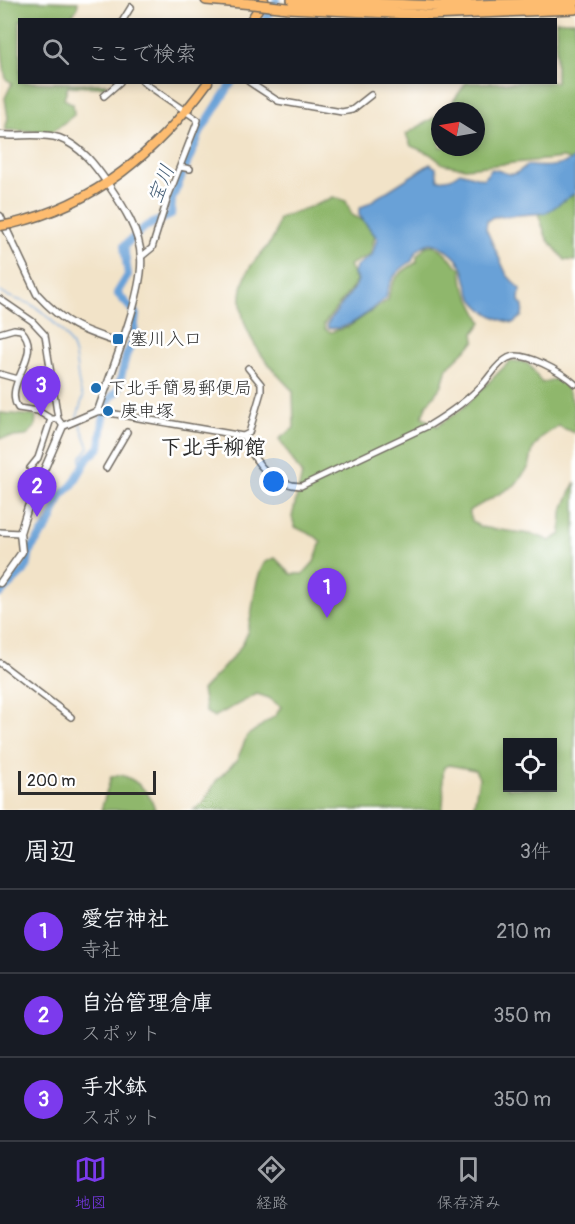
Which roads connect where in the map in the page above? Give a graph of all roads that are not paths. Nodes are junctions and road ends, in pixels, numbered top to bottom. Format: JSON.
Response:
{"nodes":[{"id":1,"x":206,"y":0,"type":"edge"},
{"id":2,"x":264,"y":0,"type":"edge"},
{"id":3,"x":575,"y":2,"type":"edge"},
{"id":4,"x":290,"y":4,"type":"edge"},
{"id":5,"x":130,"y":7,"type":"dead end"},
{"id":6,"x":575,"y":9,"type":"edge"},
{"id":7,"x":124,"y":18,"type":"edge"},
{"id":8,"x":252,"y":18,"type":"edge"},
{"id":9,"x":118,"y":84,"type":"edge"},
{"id":10,"x":146,"y":84,"type":"edge"},
{"id":11,"x":207,"y":84,"type":"edge"},
{"id":12,"x":252,"y":84,"type":"edge"},
{"id":13,"x":371,"y":95,"type":"dead end"},
{"id":14,"x":104,"y":96,"type":"dead end"},
{"id":15,"x":186,"y":112,"type":"junction"},
{"id":16,"x":0,"y":135,"type":"edge"},
{"id":17,"x":180,"y":167,"type":"junction"},
{"id":18,"x":190,"y":169,"type":"dead end"},
{"id":19,"x":107,"y":183,"type":"junction"},
{"id":20,"x":5,"y":220,"type":"edge"},
{"id":21,"x":0,"y":226,"type":"edge"},
{"id":22,"x":141,"y":256,"type":"junction"},
{"id":23,"x":0,"y":299,"type":"edge"},
{"id":24,"x":32,"y":321,"type":"junction"},
{"id":25,"x":0,"y":333,"type":"edge"},
{"id":26,"x":25,"y":334,"type":"junction"},
{"id":27,"x":120,"y":343,"type":"junction"},
{"id":28,"x":248,"y":368,"type":"dead end"},
{"id":29,"x":0,"y":374,"type":"edge"},
{"id":30,"x":18,"y":379,"type":"junction"},
{"id":31,"x":575,"y":384,"type":"edge"},
{"id":32,"x":101,"y":411,"type":"junction"},
{"id":33,"x":51,"y":419,"type":"junction"},
{"id":34,"x":58,"y":419,"type":"junction"},
{"id":35,"x":63,"y":426,"type":"junction"},
{"id":36,"x":127,"y":432,"type":"dead end"},
{"id":37,"x":243,"y":435,"type":"junction"},
{"id":38,"x":30,"y":468,"type":"dead end"},
{"id":39,"x":106,"y":468,"type":"dead end"},
{"id":40,"x":0,"y":532,"type":"edge"},
{"id":41,"x":20,"y":533,"type":"junction"},
{"id":42,"x":0,"y":583,"type":"edge"},
{"id":43,"x":0,"y":663,"type":"edge"},
{"id":44,"x":71,"y":717,"type":"dead end"}],
"edges":[{"from":1,"to":4,"type":"highway","bridge":true},
{"from":2,"to":8,"type":"main road"},
{"from":3,"to":4,"type":"highway"},
{"from":4,"to":6,"type":"highway"},
{"from":5,"to":7,"type":"street"},
{"from":9,"to":14,"type":"street"},
{"from":10,"to":15,"type":"street"},
{"from":11,"to":15,"type":"main road"},
{"from":12,"to":13,"type":"street"},
{"from":15,"to":17,"type":"street"},
{"from":15,"to":19,"type":"main road"},
{"from":16,"to":19,"type":"street"},
{"from":17,"to":18,"type":"street"},
{"from":17,"to":22,"type":"street"},
{"from":19,"to":20,"type":"main road"},
{"from":19,"to":22,"type":"street"},
{"from":20,"to":21,"type":"main road","bridge":true},
{"from":20,"to":27,"type":"street"},
{"from":22,"to":27,"type":"street"},
{"from":23,"to":24,"type":"street"},
{"from":24,"to":26,"type":"street"},
{"from":24,"to":34,"type":"street"},
{"from":25,"to":26,"type":"street"},
{"from":26,"to":30,"type":"street"},
{"from":27,"to":32,"type":"street"},
{"from":28,"to":37,"type":"street"},
{"from":29,"to":30,"type":"street"},
{"from":30,"to":33,"type":"street"},
{"from":31,"to":37,"type":"street"},
{"from":32,"to":35,"type":"street"},
{"from":32,"to":37,"type":"street"},
{"from":33,"to":34,"type":"street"},
{"from":33,"to":38,"type":"street"},
{"from":34,"to":35,"type":"street"},
{"from":35,"to":41,"type":"street"},
{"from":36,"to":39,"type":"street"},
{"from":40,"to":41,"type":"street"},
{"from":41,"to":42,"type":"street"},
{"from":43,"to":44,"type":"street"}]}
